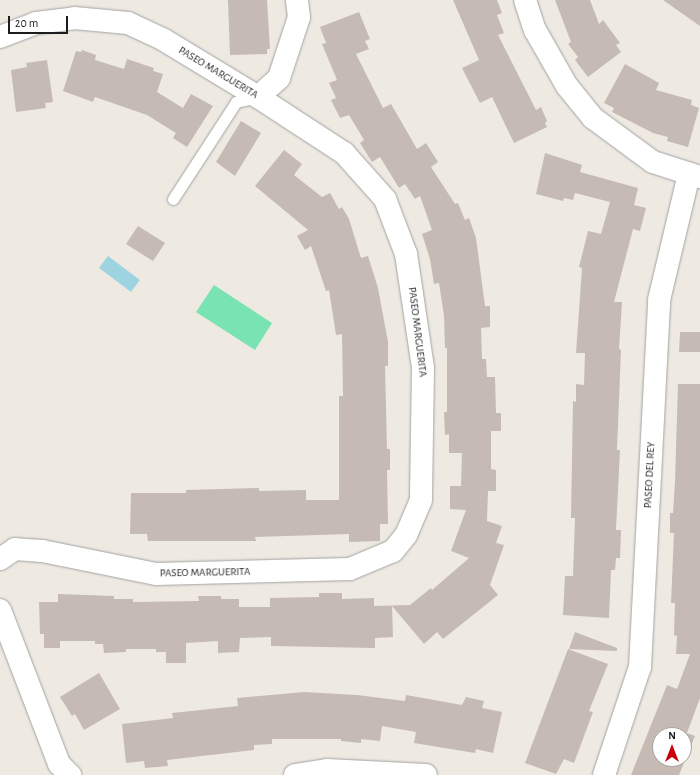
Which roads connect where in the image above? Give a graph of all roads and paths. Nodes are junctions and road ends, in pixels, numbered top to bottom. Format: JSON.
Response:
{"nodes":[{"id":1,"x":297,"y":0,"type":"edge"},
{"id":2,"x":525,"y":0,"type":"edge"},
{"id":3,"x":0,"y":37,"type":"edge"},
{"id":4,"x":258,"y":97,"type":"junction"},
{"id":5,"x":694,"y":175,"type":"edge"},
{"id":6,"x":173,"y":199,"type":"dead end"},
{"id":7,"x":0,"y":559,"type":"edge"},
{"id":8,"x":0,"y":610,"type":"edge"},
{"id":9,"x":70,"y":775,"type":"edge"},
{"id":10,"x":295,"y":775,"type":"edge"},
{"id":11,"x":426,"y":775,"type":"edge"},
{"id":12,"x":604,"y":775,"type":"edge"}],
"edges":[{"from":1,"to":4,"type":"street"},
{"from":2,"to":5,"type":"street"},
{"from":3,"to":4,"type":"street","name":"PASEO MARGUERITA"},
{"from":4,"to":6,"type":"lane"},
{"from":4,"to":7,"type":"street","name":"PASEO MARGUERITA"},
{"from":5,"to":12,"type":"street","name":"PASEO DEL REY"},
{"from":8,"to":9,"type":"street"},
{"from":10,"to":11,"type":"street"}]}
